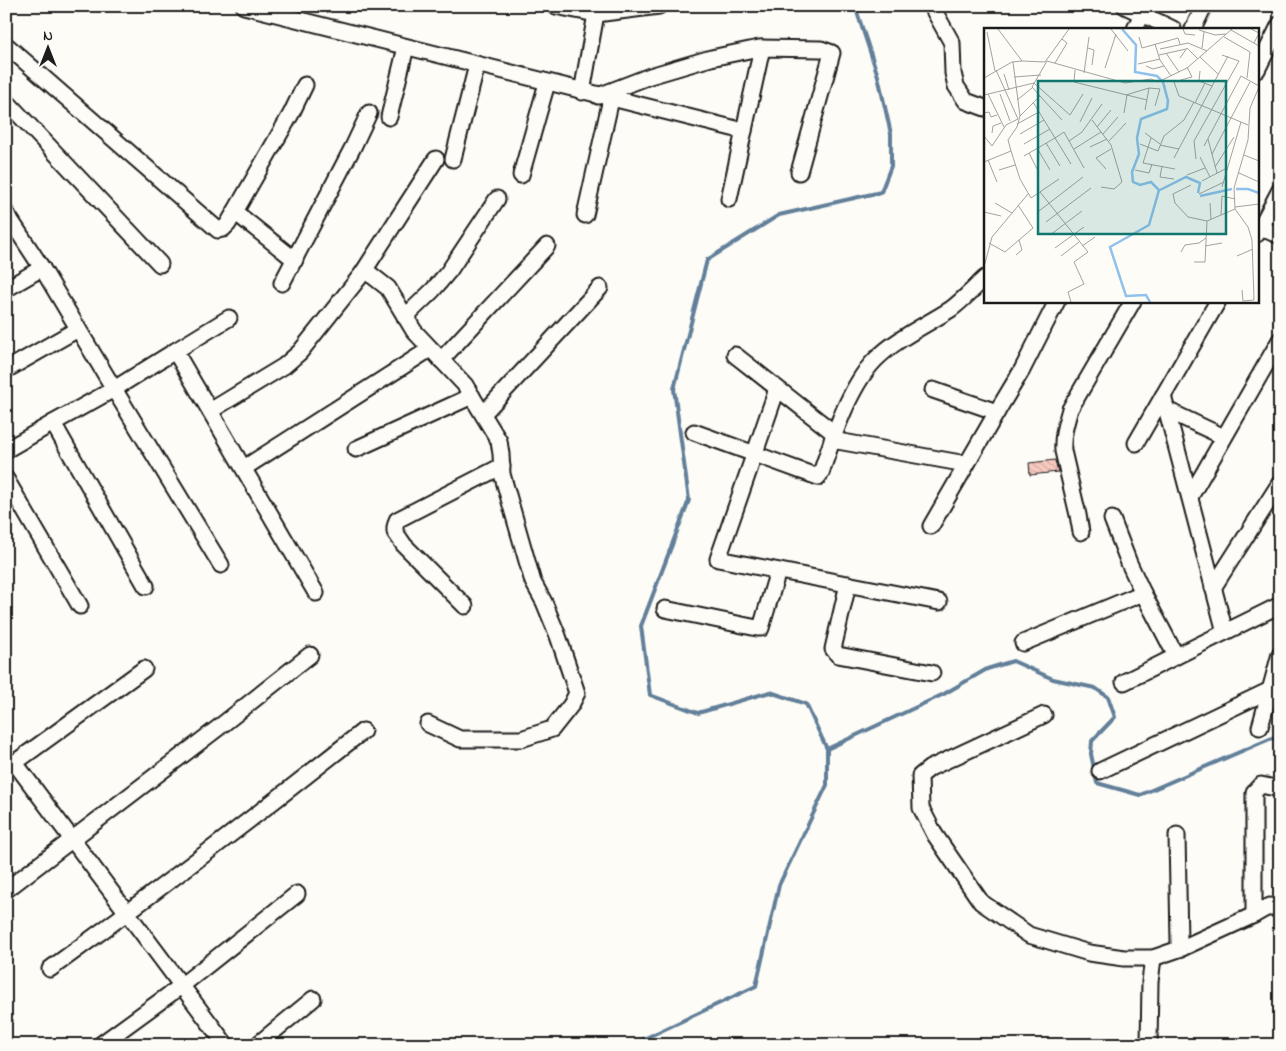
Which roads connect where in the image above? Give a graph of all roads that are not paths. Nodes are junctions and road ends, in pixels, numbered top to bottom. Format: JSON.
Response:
{"nodes":[{"id":1,"x":244,"y":6,"type":"edge"},
{"id":2,"x":306,"y":6,"type":"edge"},
{"id":3,"x":555,"y":6,"type":"edge"},
{"id":4,"x":659,"y":6,"type":"edge"},
{"id":5,"x":936,"y":6,"type":"edge"},
{"id":6,"x":1125,"y":6,"type":"edge"},
{"id":7,"x":1204,"y":6,"type":"edge"},
{"id":8,"x":596,"y":14,"type":"junction"},
{"id":9,"x":1142,"y":14,"type":"junction"},
{"id":10,"x":302,"y":21,"type":"junction"},
{"id":11,"x":1280,"y":24,"type":"edge"},
{"id":12,"x":1135,"y":28,"type":"edge"},
{"id":13,"x":1171,"y":28,"type":"edge"},
{"id":14,"x":1193,"y":28,"type":"edge"},
{"id":15,"x":6,"y":45,"type":"edge"},
{"id":16,"x":406,"y":47,"type":"junction"},
{"id":17,"x":762,"y":48,"type":"junction"},
{"id":18,"x":477,"y":65,"type":"junction"},
{"id":19,"x":1258,"y":68,"type":"edge"},
{"id":20,"x":546,"y":83,"type":"junction"},
{"id":21,"x":305,"y":85,"type":"dead end"},
{"id":22,"x":582,"y":92,"type":"junction"},
{"id":23,"x":604,"y":97,"type":"junction"},
{"id":24,"x":7,"y":104,"type":"edge"},
{"id":25,"x":984,"y":108,"type":"edge"},
{"id":26,"x":369,"y":113,"type":"dead end"},
{"id":27,"x":389,"y":116,"type":"dead end"},
{"id":28,"x":744,"y":131,"type":"junction"},
{"id":29,"x":436,"y":159,"type":"dead end"},
{"id":30,"x":453,"y":159,"type":"dead end"},
{"id":31,"x":799,"y":172,"type":"dead end"},
{"id":32,"x":521,"y":175,"type":"dead end"},
{"id":33,"x":1280,"y":190,"type":"edge"},
{"id":34,"x":497,"y":199,"type":"dead end"},
{"id":35,"x":729,"y":199,"type":"dead end"},
{"id":36,"x":235,"y":212,"type":"junction"},
{"id":37,"x":6,"y":213,"type":"edge"},
{"id":38,"x":585,"y":216,"type":"dead end"},
{"id":39,"x":1259,"y":230,"type":"edge"},
{"id":40,"x":1280,"y":236,"type":"edge"},
{"id":41,"x":546,"y":246,"type":"dead end"},
{"id":42,"x":295,"y":260,"type":"junction"},
{"id":43,"x":160,"y":264,"type":"dead end"},
{"id":44,"x":42,"y":268,"type":"junction"},
{"id":45,"x":365,"y":270,"type":"junction"},
{"id":46,"x":984,"y":279,"type":"edge"},
{"id":47,"x":282,"y":283,"type":"dead end"},
{"id":48,"x":600,"y":288,"type":"dead end"},
{"id":49,"x":6,"y":289,"type":"edge"},
{"id":50,"x":1056,"y":302,"type":"edge"},
{"id":51,"x":1132,"y":302,"type":"edge"},
{"id":52,"x":1217,"y":302,"type":"edge"},
{"id":53,"x":405,"y":317,"type":"junction"},
{"id":54,"x":229,"y":318,"type":"dead end"},
{"id":55,"x":78,"y":329,"type":"junction"},
{"id":56,"x":1280,"y":340,"type":"edge"},
{"id":57,"x":430,"y":349,"type":"junction"},
{"id":58,"x":175,"y":352,"type":"junction"},
{"id":59,"x":735,"y":355,"type":"dead end"},
{"id":60,"x":441,"y":360,"type":"junction"},
{"id":61,"x":6,"y":370,"type":"edge"},
{"id":62,"x":776,"y":388,"type":"junction"},
{"id":63,"x":114,"y":389,"type":"junction"},
{"id":64,"x":933,"y":390,"type":"dead end"},
{"id":65,"x":472,"y":396,"type":"junction"},
{"id":66,"x":1165,"y":403,"type":"junction"},
{"id":67,"x":210,"y":411,"type":"junction"},
{"id":68,"x":997,"y":412,"type":"junction"},
{"id":69,"x":483,"y":414,"type":"junction"},
{"id":70,"x":53,"y":423,"type":"junction"},
{"id":71,"x":694,"y":432,"type":"dead end"},
{"id":72,"x":833,"y":437,"type":"junction"},
{"id":73,"x":1224,"y":437,"type":"junction"},
{"id":74,"x":1136,"y":443,"type":"dead end"},
{"id":75,"x":356,"y":449,"type":"dead end"},
{"id":76,"x":6,"y":450,"type":"edge"},
{"id":77,"x":754,"y":454,"type":"junction"},
{"id":78,"x":966,"y":464,"type":"junction"},
{"id":79,"x":502,"y":466,"type":"junction"},
{"id":80,"x":244,"y":468,"type":"junction"},
{"id":81,"x":6,"y":479,"type":"edge"},
{"id":82,"x":1280,"y":483,"type":"edge"},
{"id":83,"x":1190,"y":497,"type":"junction"},
{"id":84,"x":1112,"y":519,"type":"dead end"},
{"id":85,"x":931,"y":526,"type":"dead end"},
{"id":86,"x":1081,"y":532,"type":"dead end"},
{"id":87,"x":221,"y":565,"type":"dead end"},
{"id":88,"x":778,"y":571,"type":"junction"},
{"id":89,"x":848,"y":584,"type":"junction"},
{"id":90,"x":146,"y":586,"type":"dead end"},
{"id":91,"x":1213,"y":588,"type":"junction"},
{"id":92,"x":316,"y":593,"type":"dead end"},
{"id":93,"x":1143,"y":593,"type":"junction"},
{"id":94,"x":939,"y":602,"type":"dead end"},
{"id":95,"x":1280,"y":605,"type":"edge"},
{"id":96,"x":80,"y":606,"type":"dead end"},
{"id":97,"x":466,"y":606,"type":"dead end"},
{"id":98,"x":665,"y":609,"type":"dead end"},
{"id":99,"x":1225,"y":632,"type":"junction"},
{"id":100,"x":1023,"y":644,"type":"dead end"},
{"id":101,"x":1280,"y":654,"type":"edge"},
{"id":102,"x":310,"y":655,"type":"dead end"},
{"id":103,"x":1176,"y":656,"type":"junction"},
{"id":104,"x":144,"y":669,"type":"dead end"},
{"id":105,"x":932,"y":673,"type":"dead end"},
{"id":106,"x":1124,"y":682,"type":"dead end"},
{"id":107,"x":1270,"y":690,"type":"junction"},
{"id":108,"x":1044,"y":715,"type":"dead end"},
{"id":109,"x":428,"y":724,"type":"dead end"},
{"id":110,"x":1260,"y":727,"type":"dead end"},
{"id":111,"x":363,"y":731,"type":"dead end"},
{"id":112,"x":10,"y":766,"type":"edge"},
{"id":113,"x":1100,"y":771,"type":"dead end"},
{"id":114,"x":1280,"y":789,"type":"edge"},
{"id":115,"x":1177,"y":835,"type":"dead end"},
{"id":116,"x":72,"y":839,"type":"junction"},
{"id":117,"x":6,"y":890,"type":"edge"},
{"id":118,"x":297,"y":894,"type":"dead end"},
{"id":119,"x":1280,"y":905,"type":"edge"},
{"id":120,"x":127,"y":913,"type":"junction"},
{"id":121,"x":1254,"y":915,"type":"junction"},
{"id":122,"x":1182,"y":948,"type":"junction"},
{"id":123,"x":1153,"y":958,"type":"junction"},
{"id":124,"x":50,"y":969,"type":"dead end"},
{"id":125,"x":181,"y":986,"type":"junction"},
{"id":126,"x":312,"y":1000,"type":"dead end"},
{"id":127,"x":100,"y":1045,"type":"edge"},
{"id":128,"x":226,"y":1045,"type":"edge"},
{"id":129,"x":257,"y":1045,"type":"edge"},
{"id":130,"x":1149,"y":1045,"type":"edge"}],
"edges":[{"from":1,"to":10,"type":"street"},
{"from":2,"to":10,"type":"street"},
{"from":3,"to":8,"type":"street"},
{"from":4,"to":8,"type":"street"},
{"from":5,"to":25,"type":"street"},
{"from":6,"to":9,"type":"street"},
{"from":7,"to":14,"type":"street"},
{"from":8,"to":22,"type":"street"},
{"from":9,"to":12,"type":"street"},
{"from":9,"to":13,"type":"street"},
{"from":10,"to":16,"type":"street"},
{"from":11,"to":19,"type":"street"},
{"from":15,"to":36,"type":"street"},
{"from":16,"to":18,"type":"street"},
{"from":16,"to":27,"type":"street"},
{"from":17,"to":23,"type":"street"},
{"from":17,"to":28,"type":"street"},
{"from":17,"to":31,"type":"street"},
{"from":18,"to":20,"type":"street"},
{"from":18,"to":30,"type":"street"},
{"from":20,"to":22,"type":"street"},
{"from":20,"to":32,"type":"street"},
{"from":21,"to":36,"type":"street"},
{"from":22,"to":23,"type":"street"},
{"from":23,"to":28,"type":"street"},
{"from":23,"to":38,"type":"street"},
{"from":24,"to":43,"type":"street"},
{"from":26,"to":42,"type":"street"},
{"from":28,"to":35,"type":"street"},
{"from":29,"to":45,"type":"street"},
{"from":33,"to":39,"type":"street"},
{"from":34,"to":53,"type":"street"},
{"from":36,"to":42,"type":"street"},
{"from":37,"to":44,"type":"street"},
{"from":39,"to":40,"type":"street"},
{"from":41,"to":60,"type":"street"},
{"from":42,"to":47,"type":"street"},
{"from":44,"to":49,"type":"street"},
{"from":44,"to":55,"type":"street"},
{"from":45,"to":53,"type":"street"},
{"from":45,"to":67,"type":"street"},
{"from":46,"to":72,"type":"street"},
{"from":48,"to":69,"type":"street"},
{"from":50,"to":68,"type":"street"},
{"from":51,"to":86,"type":"street"},
{"from":52,"to":66,"type":"street"},
{"from":53,"to":57,"type":"street"},
{"from":54,"to":58,"type":"street"},
{"from":55,"to":61,"type":"street"},
{"from":55,"to":63,"type":"street"},
{"from":56,"to":73,"type":"street"},
{"from":57,"to":60,"type":"street"},
{"from":57,"to":80,"type":"street"},
{"from":58,"to":63,"type":"street"},
{"from":58,"to":67,"type":"street"},
{"from":59,"to":62,"type":"street"},
{"from":60,"to":65,"type":"street"},
{"from":62,"to":72,"type":"street"},
{"from":62,"to":77,"type":"street"},
{"from":63,"to":70,"type":"street"},
{"from":63,"to":87,"type":"street"},
{"from":64,"to":68,"type":"street"},
{"from":65,"to":69,"type":"street"},
{"from":65,"to":75,"type":"street"},
{"from":66,"to":73,"type":"street"},
{"from":66,"to":74,"type":"street"},
{"from":66,"to":83,"type":"street"},
{"from":67,"to":80,"type":"street"},
{"from":68,"to":78,"type":"street"},
{"from":69,"to":79,"type":"street"},
{"from":70,"to":76,"type":"street"},
{"from":70,"to":90,"type":"street"},
{"from":71,"to":77,"type":"street"},
{"from":72,"to":77,"type":"street"},
{"from":72,"to":78,"type":"street"},
{"from":73,"to":83,"type":"street"},
{"from":77,"to":88,"type":"street"},
{"from":78,"to":85,"type":"street"},
{"from":79,"to":97,"type":"street"},
{"from":79,"to":109,"type":"street"},
{"from":80,"to":92,"type":"street"},
{"from":81,"to":96,"type":"street"},
{"from":82,"to":91,"type":"street"},
{"from":83,"to":91,"type":"street"},
{"from":84,"to":93,"type":"street"},
{"from":88,"to":89,"type":"street"},
{"from":88,"to":98,"type":"street"},
{"from":89,"to":94,"type":"street"},
{"from":89,"to":105,"type":"street"},
{"from":91,"to":99,"type":"street"},
{"from":93,"to":100,"type":"street"},
{"from":93,"to":103,"type":"street"},
{"from":95,"to":99,"type":"street"},
{"from":99,"to":103,"type":"street"},
{"from":101,"to":107,"type":"street"},
{"from":102,"to":116,"type":"street"},
{"from":103,"to":106,"type":"street"},
{"from":104,"to":112,"type":"street"},
{"from":107,"to":110,"type":"street"},
{"from":107,"to":113,"type":"street"},
{"from":108,"to":123,"type":"street"},
{"from":111,"to":120,"type":"street"},
{"from":112,"to":116,"type":"street"},
{"from":114,"to":121,"type":"street"},
{"from":115,"to":122,"type":"street"},
{"from":116,"to":117,"type":"street"},
{"from":116,"to":120,"type":"street"},
{"from":118,"to":125,"type":"street"},
{"from":119,"to":121,"type":"street"},
{"from":120,"to":124,"type":"street"},
{"from":120,"to":125,"type":"street"},
{"from":121,"to":122,"type":"street"},
{"from":122,"to":123,"type":"street"},
{"from":123,"to":130,"type":"street"},
{"from":125,"to":127,"type":"street"},
{"from":125,"to":128,"type":"street"},
{"from":126,"to":129,"type":"street"}]}
